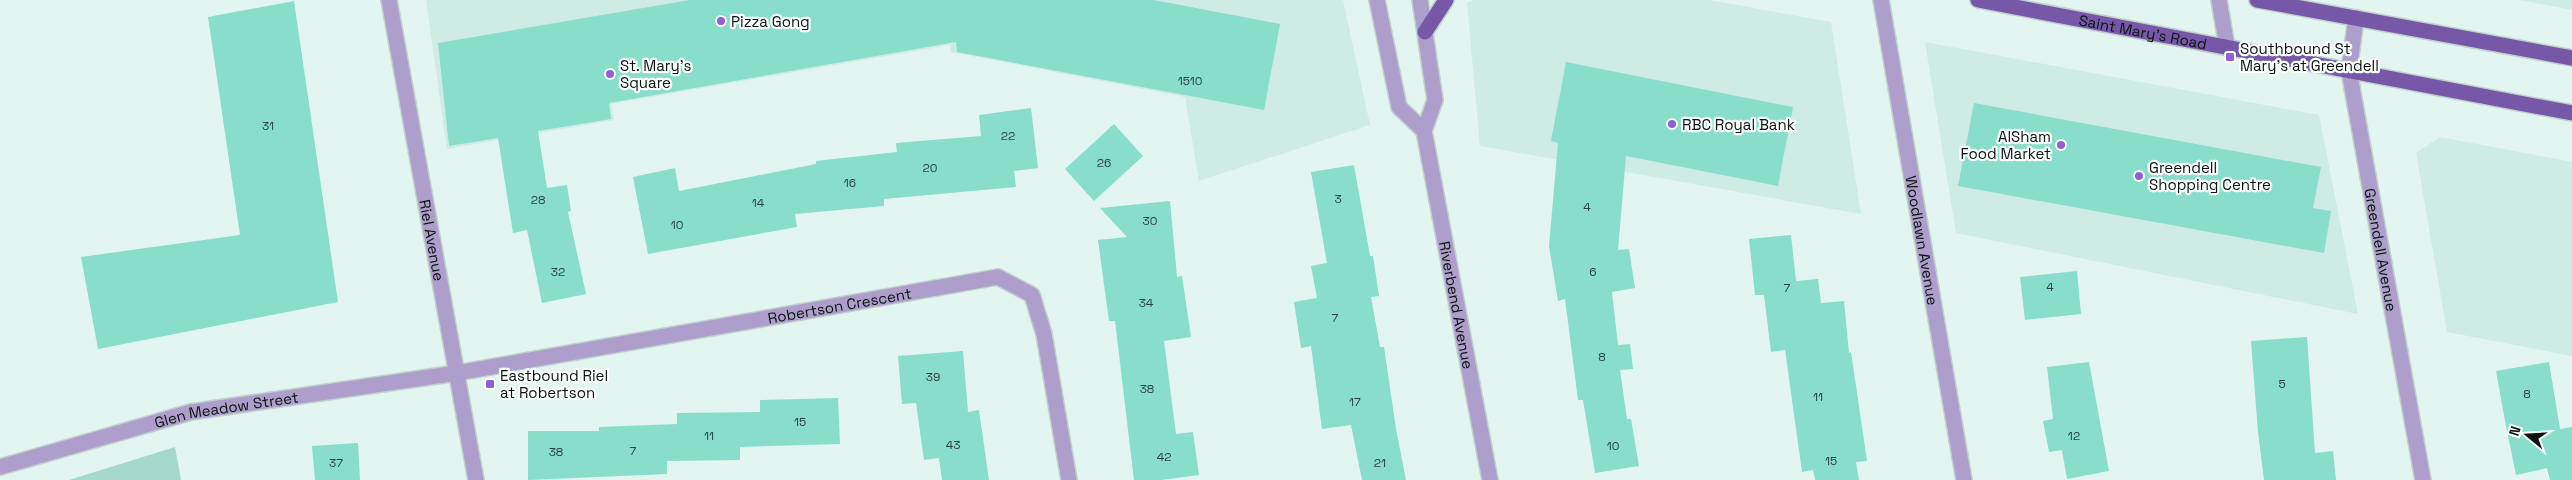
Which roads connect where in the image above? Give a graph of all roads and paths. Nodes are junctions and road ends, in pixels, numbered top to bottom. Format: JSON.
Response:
{"nodes":[{"id":1,"x":389,"y":0,"type":"edge"},
{"id":2,"x":1377,"y":0,"type":"edge"},
{"id":3,"x":1420,"y":0,"type":"edge"},
{"id":4,"x":1446,"y":0,"type":"edge"},
{"id":5,"x":1881,"y":0,"type":"edge"},
{"id":6,"x":1978,"y":0,"type":"edge"},
{"id":7,"x":2219,"y":0,"type":"edge"},
{"id":8,"x":2257,"y":0,"type":"edge"},
{"id":9,"x":2356,"y":18,"type":"junction"},
{"id":10,"x":1425,"y":32,"type":"junction"},
{"id":11,"x":2227,"y":47,"type":"junction"},
{"id":12,"x":2572,"y":58,"type":"edge"},
{"id":13,"x":2349,"y":71,"type":"junction"},
{"id":14,"x":2572,"y":113,"type":"edge"},
{"id":15,"x":1424,"y":131,"type":"junction"},
{"id":16,"x":457,"y":373,"type":"junction"},
{"id":17,"x":0,"y":468,"type":"edge"},
{"id":18,"x":476,"y":480,"type":"edge"},
{"id":19,"x":1069,"y":480,"type":"edge"},
{"id":20,"x":1490,"y":480,"type":"edge"},
{"id":21,"x":1964,"y":480,"type":"edge"},
{"id":22,"x":2423,"y":480,"type":"edge"}],
"edges":[{"from":1,"to":16,"type":"street","name":"Riel Avenue"},
{"from":2,"to":15,"type":"street"},
{"from":3,"to":10,"type":"street","name":"Riverbend Avenue"},
{"from":4,"to":10,"type":"main road"},
{"from":5,"to":21,"type":"street","name":"Woodlawn Avenue"},
{"from":6,"to":11,"type":"main road","name":"Saint Mary’s Road"},
{"from":7,"to":11,"type":"street"},
{"from":8,"to":9,"type":"main road"},
{"from":9,"to":12,"type":"main road"},
{"from":9,"to":13,"type":"street","name":"Greendell Avenue"},
{"from":10,"to":15,"type":"street","name":"Riverbend Avenue"},
{"from":11,"to":13,"type":"main road","name":"Saint Mary’s Road"},
{"from":13,"to":14,"type":"main road","name":"Saint Mary’s Road"},
{"from":13,"to":22,"type":"street","name":"Greendell Avenue"},
{"from":15,"to":20,"type":"street","name":"Riverbend Avenue"},
{"from":16,"to":17,"type":"street","name":"Glen Meadow Street"},
{"from":16,"to":18,"type":"street","name":"Riel Avenue"},
{"from":16,"to":19,"type":"street","name":"Robertson Crescent"}]}
